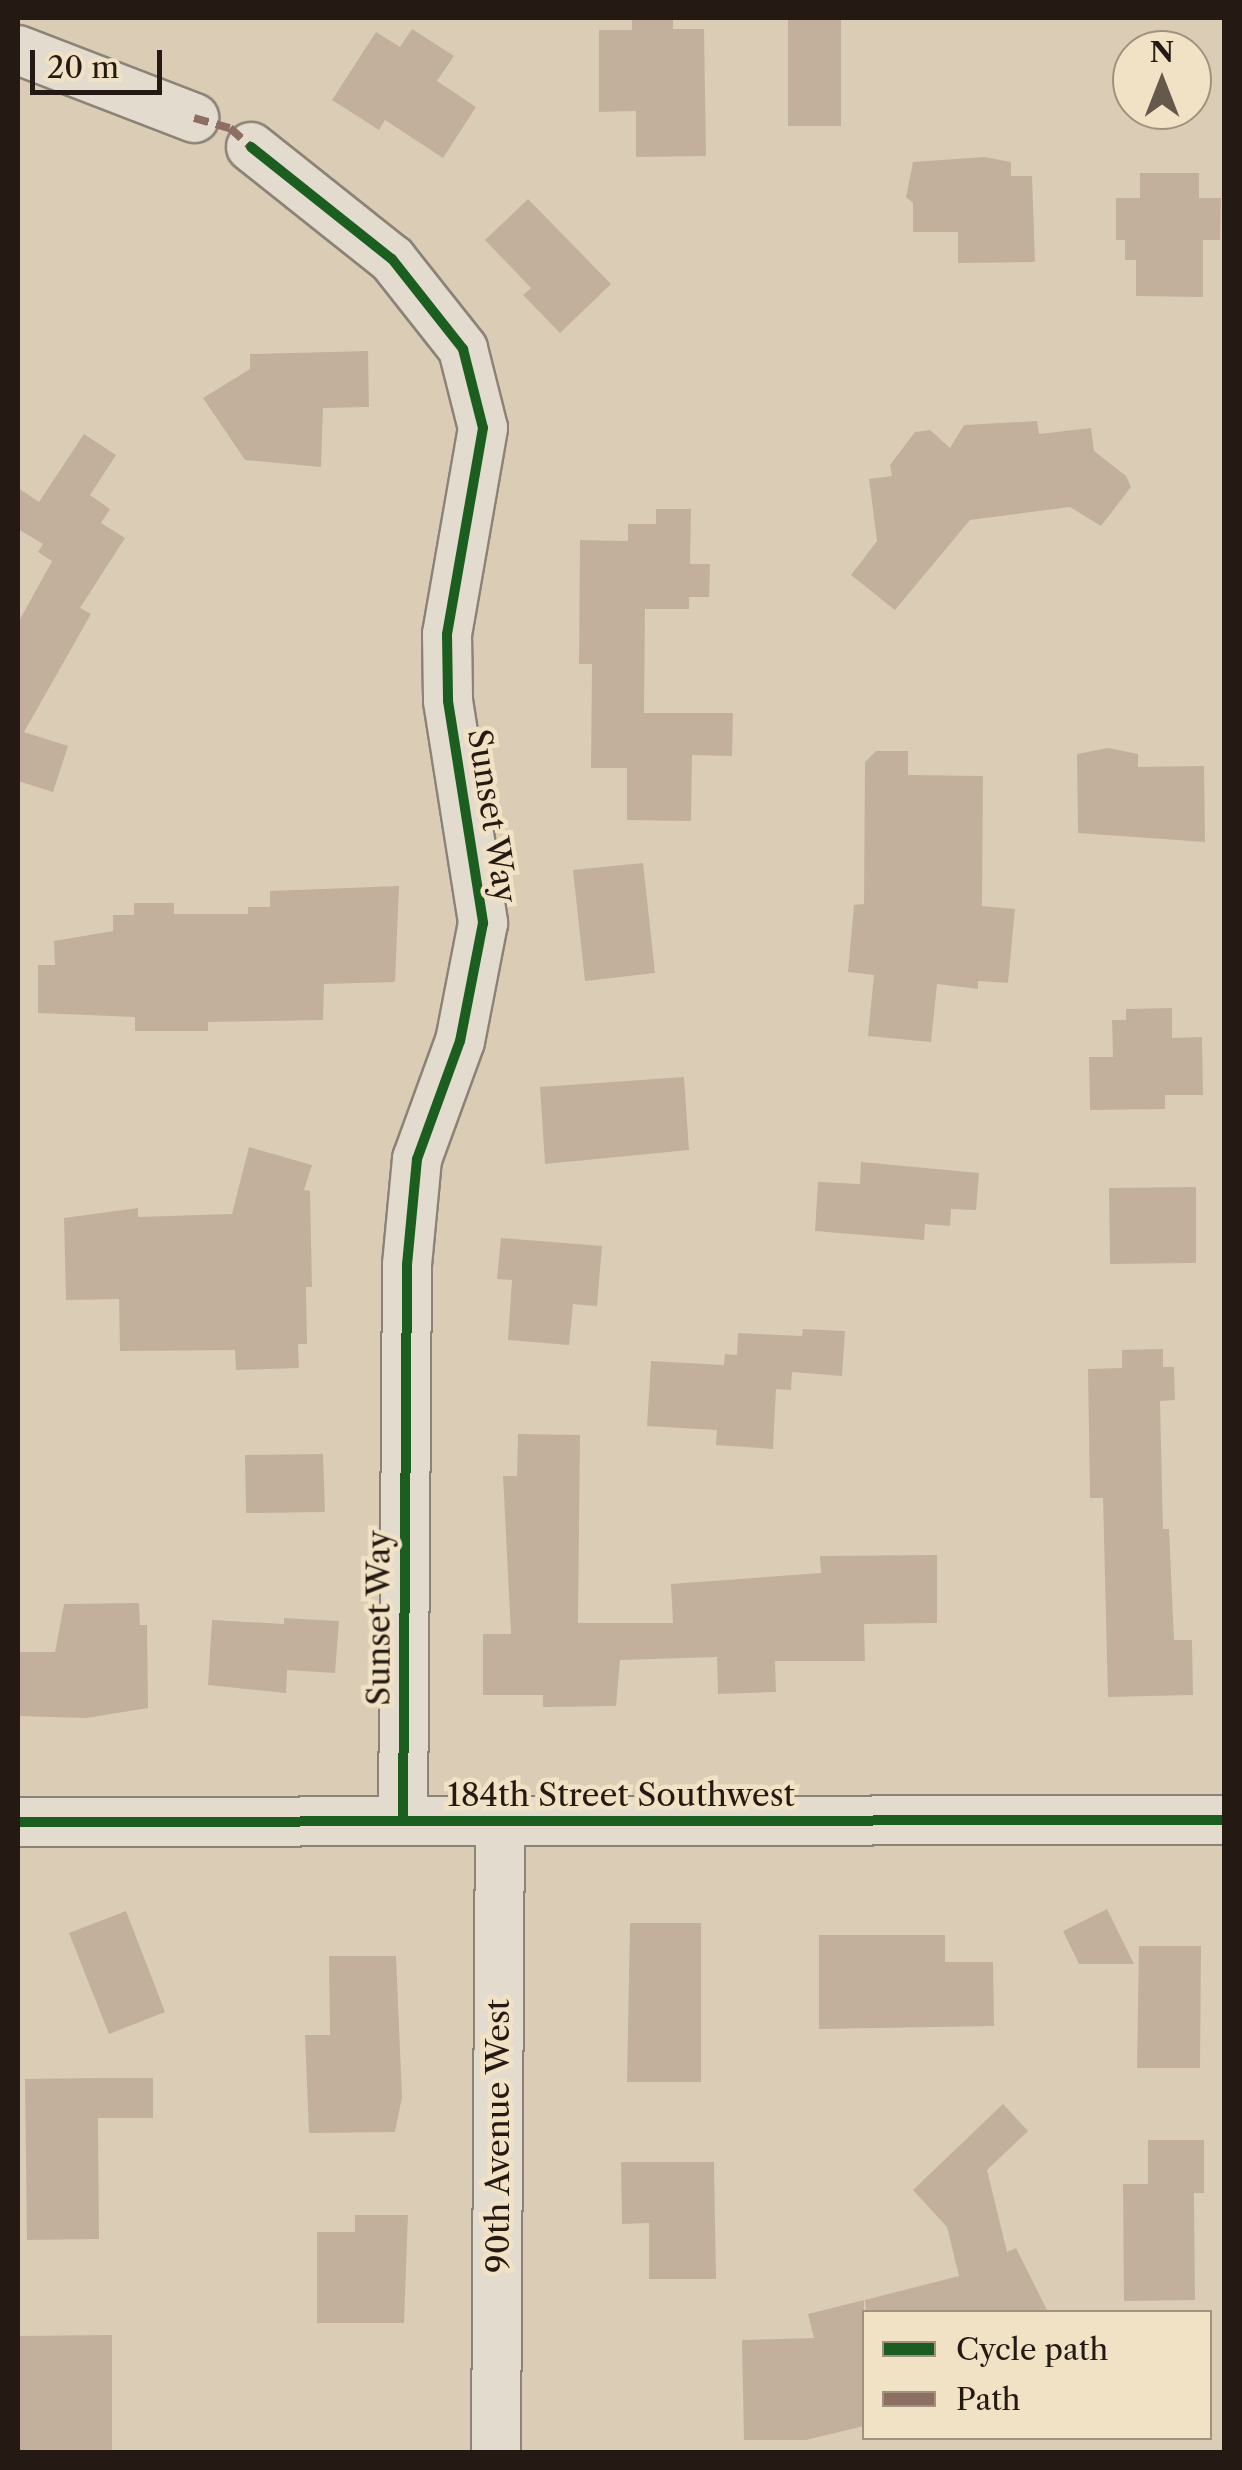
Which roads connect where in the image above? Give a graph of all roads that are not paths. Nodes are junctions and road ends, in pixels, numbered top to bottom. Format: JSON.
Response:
{"nodes":[{"id":1,"x":18,"y":50,"type":"edge"},
{"id":2,"x":194,"y":118,"type":"dead end"},
{"id":3,"x":251,"y":147,"type":"dead end"},
{"id":4,"x":402,"y":1820,"type":"junction"},
{"id":5,"x":500,"y":1820,"type":"junction"},
{"id":6,"x":1224,"y":1820,"type":"edge"},
{"id":7,"x":18,"y":1822,"type":"edge"},
{"id":8,"x":496,"y":2452,"type":"edge"}],
"edges":[{"from":1,"to":2,"type":"street"},
{"from":3,"to":4,"type":"street","name":"Sunset Way"},
{"from":4,"to":5,"type":"street","name":"184th Street Southwest"},
{"from":4,"to":7,"type":"street","name":"184th Street Southwest"},
{"from":5,"to":6,"type":"street","name":"184th Street Southwest"},
{"from":5,"to":8,"type":"street","name":"90th Avenue West"}]}
